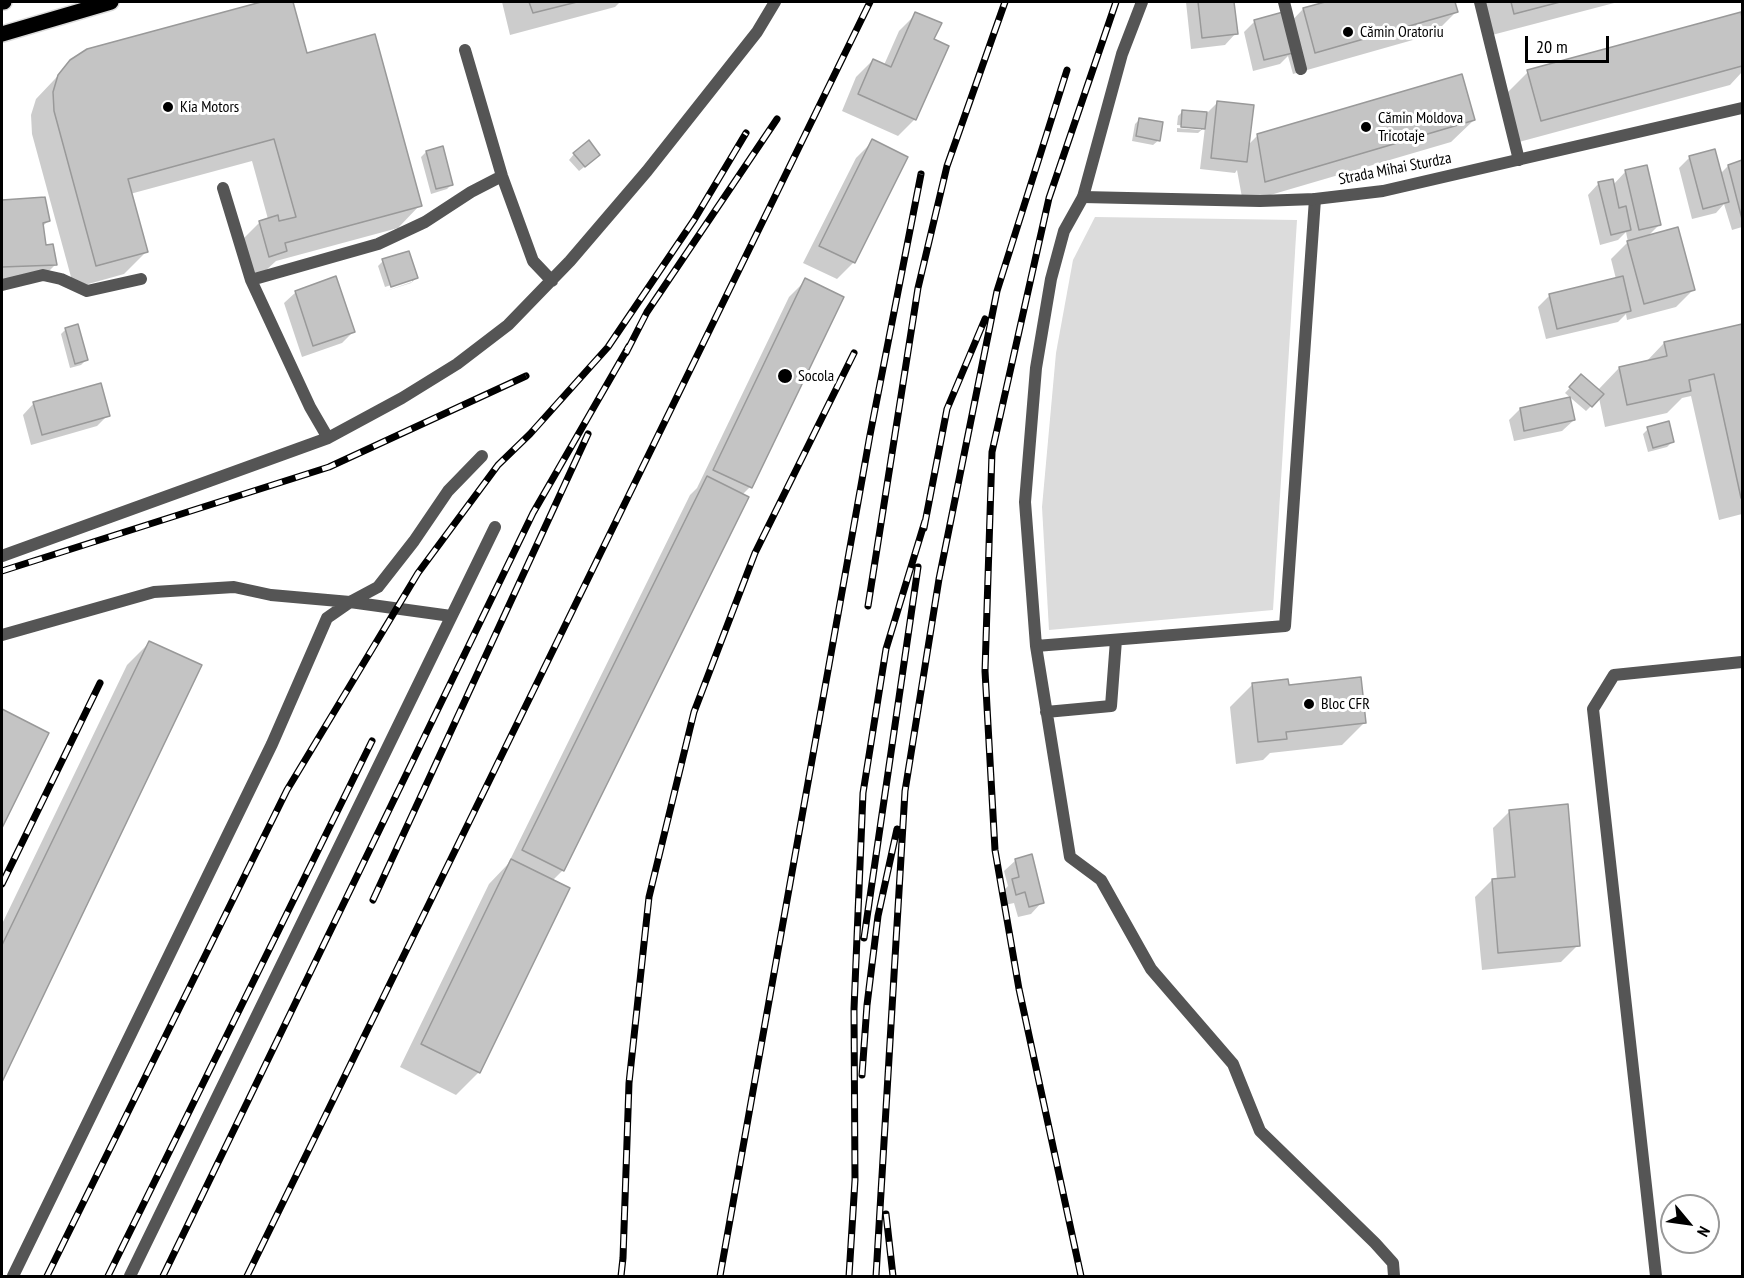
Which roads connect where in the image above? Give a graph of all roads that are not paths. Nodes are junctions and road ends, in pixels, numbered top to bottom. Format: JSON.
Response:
{"nodes":[{"id":1,"x":111,"y":2,"type":"edge"},
{"id":2,"x":775,"y":2,"type":"edge"},
{"id":3,"x":1142,"y":2,"type":"edge"},
{"id":4,"x":1284,"y":2,"type":"edge"},
{"id":5,"x":1480,"y":2,"type":"edge"},
{"id":6,"x":2,"y":34,"type":"edge"},
{"id":7,"x":465,"y":50,"type":"dead end"},
{"id":8,"x":1301,"y":69,"type":"dead end"},
{"id":9,"x":1743,"y":108,"type":"edge"},
{"id":10,"x":1519,"y":160,"type":"junction"},
{"id":11,"x":502,"y":177,"type":"junction"},
{"id":12,"x":223,"y":188,"type":"dead end"},
{"id":13,"x":1083,"y":197,"type":"junction"},
{"id":14,"x":1315,"y":199,"type":"junction"},
{"id":15,"x":141,"y":279,"type":"dead end"},
{"id":16,"x":251,"y":280,"type":"junction"},
{"id":17,"x":552,"y":281,"type":"junction"},
{"id":18,"x":2,"y":285,"type":"edge"},
{"id":19,"x":328,"y":438,"type":"junction"},
{"id":20,"x":482,"y":456,"type":"dead end"},
{"id":21,"x":495,"y":527,"type":"dead end"},
{"id":22,"x":2,"y":556,"type":"edge"},
{"id":23,"x":350,"y":602,"type":"junction"},
{"id":24,"x":451,"y":616,"type":"junction"},
{"id":25,"x":2,"y":635,"type":"edge"},
{"id":26,"x":1116,"y":640,"type":"junction"},
{"id":27,"x":1036,"y":646,"type":"junction"},
{"id":28,"x":1743,"y":662,"type":"edge"},
{"id":29,"x":1046,"y":712,"type":"junction"},
{"id":30,"x":14,"y":1276,"type":"edge"},
{"id":31,"x":130,"y":1276,"type":"edge"},
{"id":32,"x":1394,"y":1276,"type":"edge"},
{"id":33,"x":1656,"y":1276,"type":"edge"}],
"edges":[{"from":1,"to":6,"type":"main road"},
{"from":2,"to":17,"type":"street"},
{"from":3,"to":13,"type":"street"},
{"from":4,"to":8,"type":"street"},
{"from":5,"to":10,"type":"street"},
{"from":7,"to":11,"type":"street"},
{"from":9,"to":10,"type":"street","name":"Strada Mihai Sturdza"},
{"from":10,"to":14,"type":"street","name":"Strada Mihai Sturdza"},
{"from":11,"to":16,"type":"street"},
{"from":11,"to":17,"type":"street"},
{"from":12,"to":16,"type":"street"},
{"from":13,"to":14,"type":"street","name":"Strada Mihai Sturdza"},
{"from":13,"to":27,"type":"street"},
{"from":14,"to":26,"type":"street"},
{"from":15,"to":18,"type":"street"},
{"from":16,"to":19,"type":"street"},
{"from":17,"to":19,"type":"street"},
{"from":19,"to":22,"type":"street"},
{"from":20,"to":23,"type":"street"},
{"from":21,"to":24,"type":"street"},
{"from":23,"to":24,"type":"street"},
{"from":23,"to":25,"type":"street"},
{"from":23,"to":30,"type":"street"},
{"from":24,"to":31,"type":"street"},
{"from":26,"to":27,"type":"street"},
{"from":26,"to":29,"type":"street"},
{"from":27,"to":29,"type":"street"},
{"from":28,"to":33,"type":"street"},
{"from":29,"to":32,"type":"street"}]}
